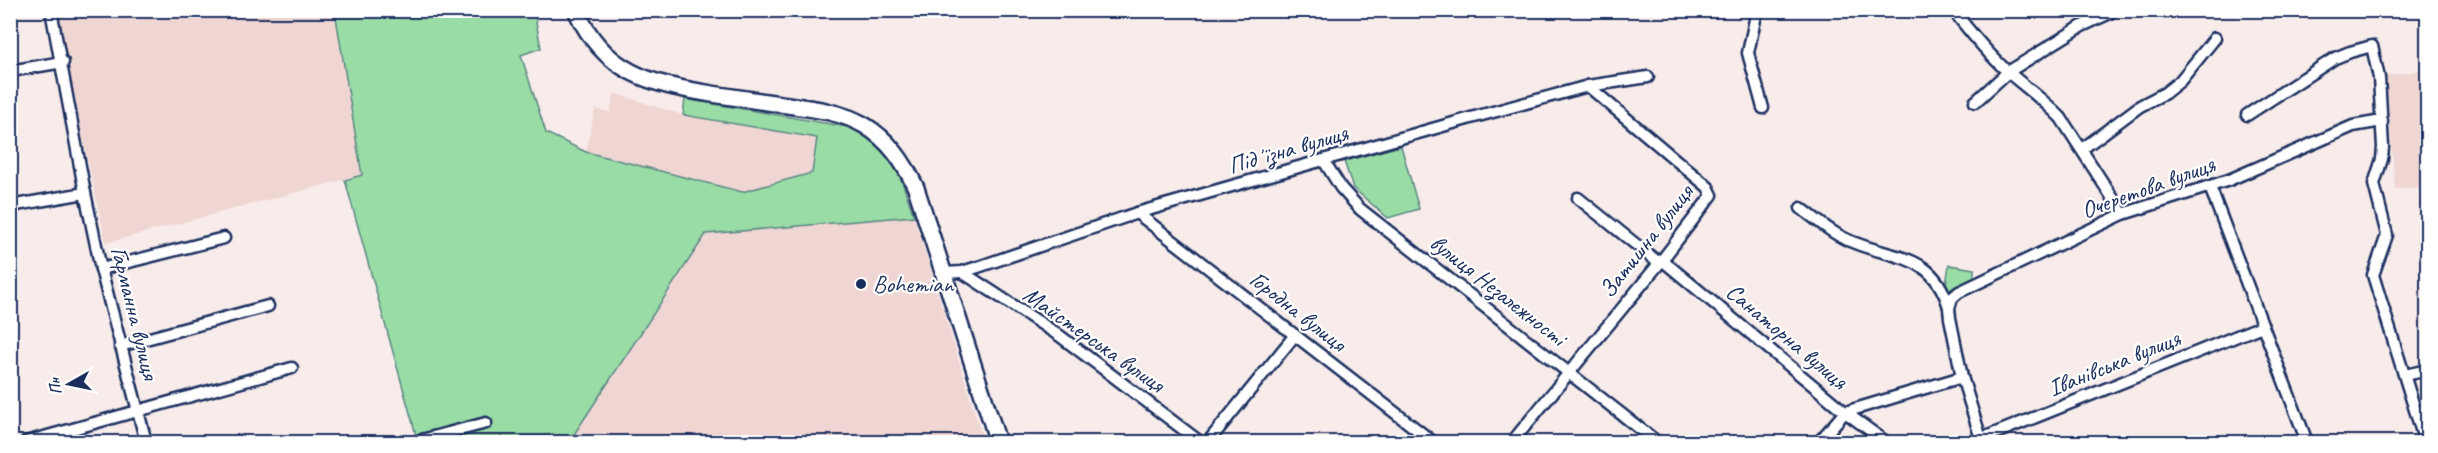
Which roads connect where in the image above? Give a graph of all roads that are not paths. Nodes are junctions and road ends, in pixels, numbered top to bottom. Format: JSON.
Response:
{"nodes":[{"id":1,"x":51,"y":10,"type":"edge"},
{"id":2,"x":576,"y":10,"type":"edge"},
{"id":3,"x":1757,"y":10,"type":"edge"},
{"id":4,"x":1953,"y":10,"type":"edge"},
{"id":5,"x":2110,"y":13,"type":"dead end"},
{"id":6,"x":2215,"y":38,"type":"dead end"},
{"id":7,"x":63,"y":62,"type":"junction"},
{"id":8,"x":10,"y":71,"type":"edge"},
{"id":9,"x":2008,"y":72,"type":"junction"},
{"id":10,"x":1648,"y":77,"type":"dead end"},
{"id":11,"x":1588,"y":86,"type":"junction"},
{"id":12,"x":1975,"y":102,"type":"dead end"},
{"id":13,"x":1764,"y":108,"type":"dead end"},
{"id":14,"x":2247,"y":115,"type":"dead end"},
{"id":15,"x":2382,"y":121,"type":"junction"},
{"id":16,"x":2082,"y":149,"type":"junction"},
{"id":17,"x":1324,"y":161,"type":"junction"},
{"id":18,"x":2210,"y":187,"type":"junction"},
{"id":19,"x":85,"y":193,"type":"junction"},
{"id":20,"x":1578,"y":198,"type":"dead end"},
{"id":21,"x":10,"y":206,"type":"edge"},
{"id":22,"x":1801,"y":208,"type":"dead end"},
{"id":23,"x":1137,"y":213,"type":"junction"},
{"id":24,"x":2123,"y":214,"type":"junction"},
{"id":25,"x":224,"y":238,"type":"dead end"},
{"id":26,"x":1661,"y":261,"type":"junction"},
{"id":27,"x":101,"y":269,"type":"junction"},
{"id":28,"x":962,"y":272,"type":"junction"},
{"id":29,"x":943,"y":273,"type":"junction"},
{"id":30,"x":268,"y":306,"type":"dead end"},
{"id":31,"x":1949,"y":313,"type":"junction"},
{"id":32,"x":2262,"y":326,"type":"junction"},
{"id":33,"x":1295,"y":335,"type":"junction"},
{"id":34,"x":120,"y":346,"type":"junction"},
{"id":35,"x":292,"y":368,"type":"dead end"},
{"id":36,"x":2427,"y":370,"type":"edge"},
{"id":37,"x":1569,"y":372,"type":"junction"},
{"id":38,"x":2405,"y":375,"type":"junction"},
{"id":39,"x":1962,"y":377,"type":"junction"},
{"id":40,"x":138,"y":412,"type":"junction"},
{"id":41,"x":1845,"y":412,"type":"junction"},
{"id":42,"x":486,"y":423,"type":"dead end"},
{"id":43,"x":1981,"y":441,"type":"edge"},
{"id":44,"x":26,"y":442,"type":"edge"},
{"id":45,"x":146,"y":442,"type":"edge"},
{"id":46,"x":414,"y":442,"type":"edge"},
{"id":47,"x":998,"y":442,"type":"edge"},
{"id":48,"x":1200,"y":442,"type":"edge"},
{"id":49,"x":1208,"y":442,"type":"edge"},
{"id":50,"x":1432,"y":442,"type":"edge"},
{"id":51,"x":1512,"y":442,"type":"edge"},
{"id":52,"x":1657,"y":442,"type":"edge"},
{"id":53,"x":1819,"y":442,"type":"edge"},
{"id":54,"x":1886,"y":442,"type":"edge"},
{"id":55,"x":2307,"y":442,"type":"edge"},
{"id":56,"x":2425,"y":442,"type":"edge"}],
"edges":[{"from":1,"to":7,"type":"street","name":"Гарманна вулиця"},
{"from":2,"to":29,"type":"main road"},
{"from":3,"to":13,"type":"street"},
{"from":4,"to":9,"type":"street"},
{"from":5,"to":9,"type":"street"},
{"from":6,"to":16,"type":"street"},
{"from":7,"to":8,"type":"street"},
{"from":7,"to":19,"type":"street","name":"Гарманна вулиця"},
{"from":9,"to":12,"type":"street"},
{"from":9,"to":16,"type":"street"},
{"from":10,"to":11,"type":"street","name":"Підʼїзна вулиця"},
{"from":11,"to":17,"type":"street","name":"Підʼїзна вулиця"},
{"from":11,"to":26,"type":"street","name":"Затишна вулиця"},
{"from":14,"to":15,"type":"street"},
{"from":15,"to":18,"type":"street","name":"Очеретова вулиця"},
{"from":15,"to":38,"type":"street"},
{"from":16,"to":24,"type":"street"},
{"from":17,"to":23,"type":"street","name":"Підʼїзна вулиця"},
{"from":17,"to":37,"type":"street","name":"вулиця Незалежності"},
{"from":18,"to":24,"type":"street","name":"Очеретова вулиця"},
{"from":18,"to":32,"type":"street"},
{"from":19,"to":21,"type":"street"},
{"from":19,"to":27,"type":"street","name":"Гарманна вулиця"},
{"from":20,"to":26,"type":"street","name":"Санаторна вулиця"},
{"from":22,"to":31,"type":"street"},
{"from":23,"to":28,"type":"street","name":"Підʼїзна вулиця"},
{"from":23,"to":33,"type":"street","name":"Городна вулиця"},
{"from":24,"to":31,"type":"street","name":"Очеретова вулиця"},
{"from":25,"to":27,"type":"street"},
{"from":26,"to":37,"type":"street","name":"Затишна вулиця"},
{"from":26,"to":41,"type":"street","name":"Санаторна вулиця"},
{"from":27,"to":34,"type":"street","name":"Гарманна вулиця"},
{"from":28,"to":29,"type":"street","name":"Підʼїзна вулиця"},
{"from":28,"to":48,"type":"street","name":"Майстерська вулиця"},
{"from":29,"to":47,"type":"main road"},
{"from":30,"to":34,"type":"street"},
{"from":31,"to":39,"type":"street"},
{"from":32,"to":43,"type":"street","name":"Іванівська вулиця"},
{"from":32,"to":55,"type":"street"},
{"from":33,"to":49,"type":"street"},
{"from":33,"to":50,"type":"street","name":"Городна вулиця"},
{"from":34,"to":40,"type":"street","name":"Гарманна вулиця"},
{"from":35,"to":40,"type":"street"},
{"from":36,"to":38,"type":"street"},
{"from":37,"to":51,"type":"street","name":"Затишна вулиця"},
{"from":37,"to":52,"type":"street","name":"вулиця Незалежності"},
{"from":38,"to":56,"type":"street"},
{"from":39,"to":41,"type":"street"},
{"from":39,"to":43,"type":"street"},
{"from":40,"to":44,"type":"street"},
{"from":40,"to":45,"type":"street","name":"Гарманна вулиця"},
{"from":41,"to":53,"type":"street"},
{"from":41,"to":54,"type":"street","name":"Санаторна вулиця"},
{"from":42,"to":46,"type":"street"}]}
